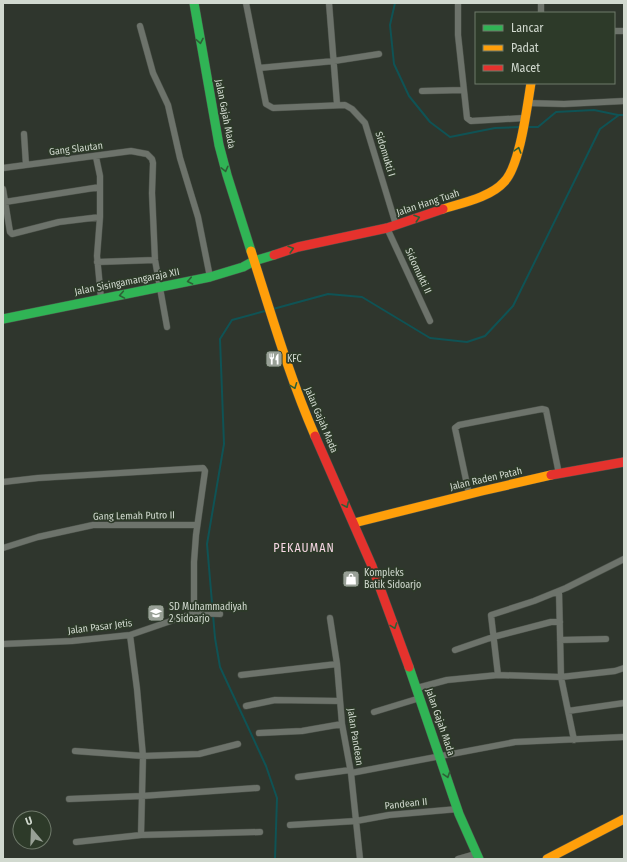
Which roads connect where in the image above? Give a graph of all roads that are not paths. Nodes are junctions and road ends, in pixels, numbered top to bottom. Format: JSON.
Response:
{"nodes":[{"id":1,"x":194,"y":3,"type":"edge"},
{"id":2,"x":246,"y":3,"type":"edge"},
{"id":3,"x":329,"y":3,"type":"edge"},
{"id":4,"x":458,"y":3,"type":"edge"},
{"id":5,"x":140,"y":26,"type":"dead end"},
{"id":6,"x":380,"y":54,"type":"dead end"},
{"id":7,"x":334,"y":61,"type":"junction"},
{"id":8,"x":259,"y":68,"type":"junction"},
{"id":9,"x":531,"y":84,"type":"edge"},
{"id":10,"x":463,"y":90,"type":"junction"},
{"id":11,"x":422,"y":91,"type":"dead end"},
{"id":12,"x":624,"y":101,"type":"edge"},
{"id":13,"x":527,"y":103,"type":"junction"},
{"id":14,"x":337,"y":104,"type":"junction"},
{"id":15,"x":524,"y":120,"type":"junction"},
{"id":16,"x":24,"y":134,"type":"dead end"},
{"id":17,"x":96,"y":157,"type":"junction"},
{"id":18,"x":26,"y":165,"type":"junction"},
{"id":19,"x":3,"y":168,"type":"edge"},
{"id":20,"x":100,"y":187,"type":"junction"},
{"id":21,"x":3,"y":189,"type":"edge"},
{"id":22,"x":5,"y":202,"type":"junction"},
{"id":23,"x":100,"y":217,"type":"junction"},
{"id":24,"x":392,"y":227,"type":"junction"},
{"id":25,"x":155,"y":260,"type":"junction"},
{"id":26,"x":254,"y":261,"type":"junction"},
{"id":27,"x":98,"y":262,"type":"junction"},
{"id":28,"x":210,"y":277,"type":"junction"},
{"id":29,"x":160,"y":288,"type":"junction"},
{"id":30,"x":101,"y":298,"type":"junction"},
{"id":31,"x":3,"y":319,"type":"edge"},
{"id":32,"x":430,"y":322,"type":"dead end"},
{"id":33,"x":167,"y":327,"type":"dead end"},
{"id":34,"x":624,"y":462,"type":"edge"},
{"id":35,"x":558,"y":474,"type":"junction"},
{"id":36,"x":3,"y":482,"type":"edge"},
{"id":37,"x":469,"y":494,"type":"junction"},
{"id":38,"x":354,"y":523,"type":"junction"},
{"id":39,"x":197,"y":525,"type":"junction"},
{"id":40,"x":3,"y":548,"type":"edge"},
{"id":41,"x":624,"y":559,"type":"edge"},
{"id":42,"x":559,"y":591,"type":"junction"},
{"id":43,"x":196,"y":613,"type":"junction"},
{"id":44,"x":220,"y":614,"type":"dead end"},
{"id":45,"x":330,"y":618,"type":"dead end"},
{"id":46,"x":560,"y":622,"type":"junction"},
{"id":47,"x":130,"y":636,"type":"junction"},
{"id":48,"x":494,"y":638,"type":"junction"},
{"id":49,"x":606,"y":639,"type":"dead end"},
{"id":50,"x":560,"y":640,"type":"junction"},
{"id":51,"x":3,"y":644,"type":"edge"},
{"id":52,"x":455,"y":650,"type":"dead end"},
{"id":53,"x":337,"y":664,"type":"junction"},
{"id":54,"x":624,"y":668,"type":"edge"},
{"id":55,"x":241,"y":675,"type":"dead end"},
{"id":56,"x":498,"y":675,"type":"junction"},
{"id":57,"x":560,"y":677,"type":"junction"},
{"id":58,"x":417,"y":688,"type":"junction"},
{"id":59,"x":420,"y":698,"type":"junction"},
{"id":60,"x":340,"y":701,"type":"junction"},
{"id":61,"x":624,"y":703,"type":"edge"},
{"id":62,"x":246,"y":706,"type":"dead end"},
{"id":63,"x":568,"y":711,"type":"junction"},
{"id":64,"x":374,"y":712,"type":"dead end"},
{"id":65,"x":342,"y":724,"type":"junction"},
{"id":66,"x":259,"y":733,"type":"dead end"},
{"id":67,"x":624,"y":737,"type":"edge"},
{"id":68,"x":574,"y":740,"type":"junction"},
{"id":69,"x":238,"y":744,"type":"dead end"},
{"id":70,"x":75,"y":751,"type":"dead end"},
{"id":71,"x":143,"y":756,"type":"junction"},
{"id":72,"x":441,"y":757,"type":"junction"},
{"id":73,"x":350,"y":772,"type":"junction"},
{"id":74,"x":298,"y":777,"type":"dead end"},
{"id":75,"x":257,"y":788,"type":"dead end"},
{"id":76,"x":142,"y":796,"type":"junction"},
{"id":77,"x":69,"y":799,"type":"dead end"},
{"id":78,"x":458,"y":809,"type":"junction"},
{"id":79,"x":624,"y":818,"type":"edge"},
{"id":80,"x":356,"y":821,"type":"junction"},
{"id":81,"x":290,"y":825,"type":"dead end"},
{"id":82,"x":260,"y":832,"type":"dead end"},
{"id":83,"x":141,"y":835,"type":"junction"},
{"id":84,"x":76,"y":842,"type":"dead end"},
{"id":85,"x":475,"y":858,"type":"edge"},
{"id":86,"x":360,"y":859,"type":"edge"},
{"id":87,"x":458,"y":859,"type":"edge"},
{"id":88,"x":547,"y":859,"type":"edge"}],
"edges":[{"from":1,"to":26,"type":"main road","name":"Jalan Gajah Mada","one_way":true},
{"from":2,"to":8,"type":"street"},
{"from":3,"to":7,"type":"street"},
{"from":4,"to":10,"type":"street"},
{"from":5,"to":28,"type":"street"},
{"from":6,"to":7,"type":"street"},
{"from":7,"to":8,"type":"street"},
{"from":7,"to":14,"type":"street"},
{"from":8,"to":14,"type":"street"},
{"from":9,"to":13,"type":"main road","name":"Jalan Hang Tuah"},
{"from":10,"to":11,"type":"street"},
{"from":10,"to":15,"type":"street"},
{"from":12,"to":13,"type":"street"},
{"from":13,"to":15,"type":"main road","name":"Jalan Hang Tuah"},
{"from":14,"to":24,"type":"street","name":"Sidomukti I"},
{"from":24,"to":15,"type":"main road","name":"Jalan Hang Tuah","one_way":true},
{"from":16,"to":18,"type":"street"},
{"from":17,"to":18,"type":"street","name":"Gang Slautan"},
{"from":17,"to":20,"type":"street"},
{"from":17,"to":25,"type":"street","name":"Gang Slautan"},
{"from":18,"to":19,"type":"street","name":"Gang Slautan"},
{"from":20,"to":22,"type":"street"},
{"from":20,"to":23,"type":"street"},
{"from":21,"to":22,"type":"street"},
{"from":22,"to":23,"type":"street"},
{"from":23,"to":27,"type":"street"},
{"from":26,"to":24,"type":"main road","name":"Jalan Hang Tuah","one_way":true},
{"from":24,"to":32,"type":"street","name":"Sidomukti II"},
{"from":25,"to":27,"type":"street"},
{"from":25,"to":29,"type":"street"},
{"from":26,"to":28,"type":"main road","name":"Jalan Sisingamangaraja XII"},
{"from":26,"to":38,"type":"main road","name":"Jalan Gajah Mada","one_way":true},
{"from":27,"to":30,"type":"street"},
{"from":28,"to":29,"type":"main road","name":"Jalan Sisingamangaraja XII","one_way":true},
{"from":29,"to":30,"type":"main road","name":"Jalan Sisingamangaraja XII","one_way":true},
{"from":29,"to":33,"type":"street"},
{"from":30,"to":31,"type":"main road","name":"Jalan Sisingamangaraja XII"},
{"from":34,"to":35,"type":"main road","name":"Jalan Raden Patah"},
{"from":35,"to":37,"type":"main road","name":"Jalan Raden Patah"},
{"from":35,"to":37,"type":"street"},
{"from":36,"to":39,"type":"street"},
{"from":37,"to":38,"type":"main road","name":"Jalan Raden Patah"},
{"from":38,"to":58,"type":"main road","name":"Jalan Gajah Mada","one_way":true},
{"from":39,"to":40,"type":"street","name":"Gang Lemah Putro II"},
{"from":39,"to":43,"type":"street"},
{"from":41,"to":42,"type":"street"},
{"from":42,"to":46,"type":"street"},
{"from":42,"to":48,"type":"street"},
{"from":43,"to":44,"type":"street","name":"Jalan Pasar Jetis"},
{"from":43,"to":47,"type":"street","name":"Jalan Pasar Jetis"},
{"from":45,"to":53,"type":"street","name":"Jalan Pandean"},
{"from":46,"to":48,"type":"street"},
{"from":46,"to":50,"type":"street"},
{"from":47,"to":51,"type":"street","name":"Jalan Pasar Jetis"},
{"from":47,"to":71,"type":"street"},
{"from":48,"to":52,"type":"street"},
{"from":48,"to":56,"type":"street"},
{"from":49,"to":50,"type":"street"},
{"from":50,"to":57,"type":"street"},
{"from":53,"to":55,"type":"street"},
{"from":53,"to":60,"type":"street","name":"Jalan Pandean"},
{"from":54,"to":57,"type":"street"},
{"from":56,"to":57,"type":"street"},
{"from":56,"to":58,"type":"street"},
{"from":57,"to":63,"type":"street"},
{"from":58,"to":59,"type":"main road","name":"Jalan Gajah Mada"},
{"from":59,"to":64,"type":"street"},
{"from":59,"to":72,"type":"main road","name":"Jalan Gajah Mada"},
{"from":60,"to":62,"type":"street"},
{"from":60,"to":65,"type":"street","name":"Jalan Pandean"},
{"from":61,"to":63,"type":"street"},
{"from":63,"to":68,"type":"street"},
{"from":65,"to":66,"type":"street"},
{"from":65,"to":73,"type":"street","name":"Jalan Pandean"},
{"from":67,"to":68,"type":"street"},
{"from":68,"to":72,"type":"street"},
{"from":69,"to":71,"type":"street"},
{"from":70,"to":71,"type":"street"},
{"from":71,"to":76,"type":"street"},
{"from":72,"to":73,"type":"street"},
{"from":72,"to":78,"type":"main road","name":"Jalan Gajah Mada","one_way":true},
{"from":73,"to":74,"type":"street"},
{"from":73,"to":80,"type":"street","name":"Jalan Pandean"},
{"from":75,"to":76,"type":"street"},
{"from":76,"to":77,"type":"street"},
{"from":76,"to":83,"type":"street"},
{"from":78,"to":80,"type":"street","name":"Pandean II"},
{"from":78,"to":85,"type":"main road","name":"Jalan Gajah Mada"},
{"from":79,"to":88,"type":"main road"},
{"from":80,"to":81,"type":"street","name":"Pandean II"},
{"from":80,"to":86,"type":"street","name":"Jalan Pandean"},
{"from":82,"to":83,"type":"street"},
{"from":83,"to":84,"type":"street"},
{"from":85,"to":87,"type":"street"}]}
